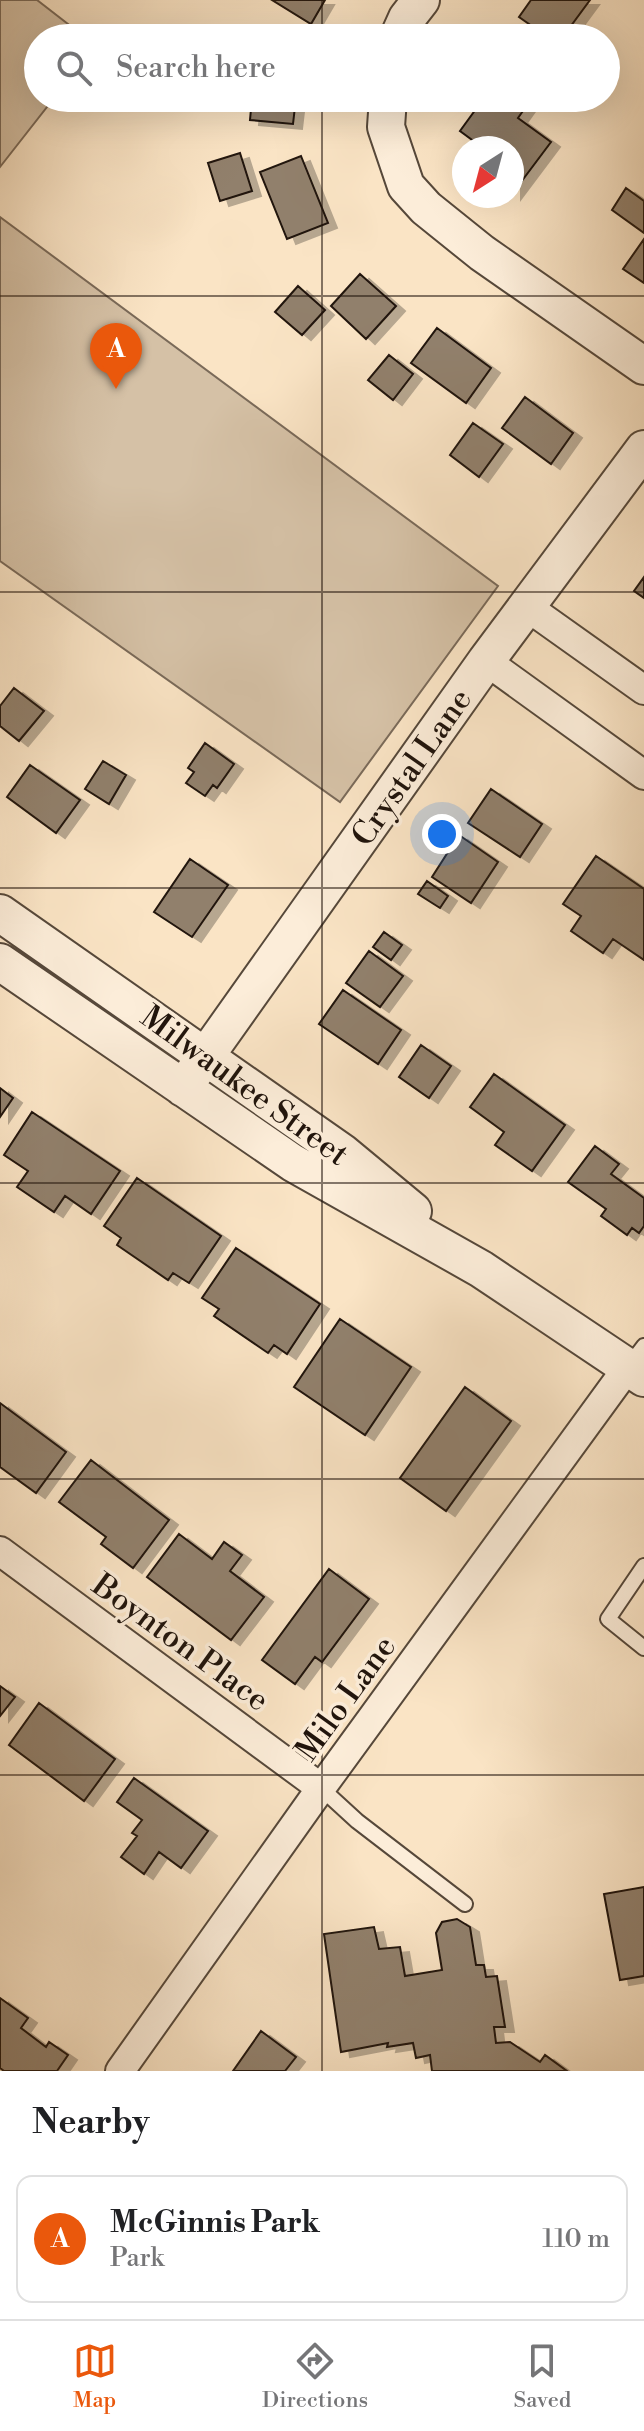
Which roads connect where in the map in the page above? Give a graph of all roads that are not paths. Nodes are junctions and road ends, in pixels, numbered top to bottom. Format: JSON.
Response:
{"nodes":[{"id":1,"x":421,"y":0,"type":"edge"},
{"id":2,"x":404,"y":24,"type":"edge"},
{"id":3,"x":387,"y":112,"type":"edge"},
{"id":4,"x":644,"y":366,"type":"edge"},
{"id":5,"x":644,"y":449,"type":"edge"},
{"id":6,"x":526,"y":606,"type":"junction"},
{"id":7,"x":486,"y":661,"type":"junction"},
{"id":8,"x":644,"y":690,"type":"edge"},
{"id":9,"x":644,"y":775,"type":"edge"},
{"id":10,"x":0,"y":913,"type":"edge"},
{"id":11,"x":0,"y":962,"type":"edge"},
{"id":12,"x":206,"y":1055,"type":"junction"},
{"id":13,"x":183,"y":1088,"type":"junction"},
{"id":14,"x":481,"y":1269,"type":"junction"},
{"id":15,"x":639,"y":1364,"type":"edge"},
{"id":16,"x":0,"y":1551,"type":"edge"},
{"id":17,"x":644,"y":1566,"type":"edge"},
{"id":18,"x":644,"y":1648,"type":"edge"},
{"id":19,"x":321,"y":1788,"type":"junction"},
{"id":20,"x":465,"y":1904,"type":"dead end"},
{"id":21,"x":120,"y":2071,"type":"edge"}],
"edges":[{"from":1,"to":2,"type":"street"},
{"from":3,"to":4,"type":"street"},
{"from":5,"to":6,"type":"street","name":"Crystal Lane"},
{"from":6,"to":7,"type":"street","name":"Crystal Lane"},
{"from":6,"to":8,"type":"street"},
{"from":7,"to":9,"type":"street"},
{"from":7,"to":12,"type":"street","name":"Crystal Lane"},
{"from":10,"to":12,"type":"street","name":"Milwaukee Street"},
{"from":11,"to":13,"type":"street","name":"Milwaukee Street"},
{"from":12,"to":13,"type":"street","name":"Crystal Lane"},
{"from":12,"to":14,"type":"street","name":"Milwaukee Street"},
{"from":13,"to":14,"type":"street","name":"Milwaukee Street"},
{"from":14,"to":15,"type":"street","name":"Milwaukee Street"},
{"from":15,"to":19,"type":"street","name":"Milo Lane"},
{"from":16,"to":19,"type":"street","name":"Boynton Place"},
{"from":17,"to":18,"type":"lane"},
{"from":19,"to":20,"type":"lane"},
{"from":19,"to":21,"type":"street","name":"Milo Lane"}]}
